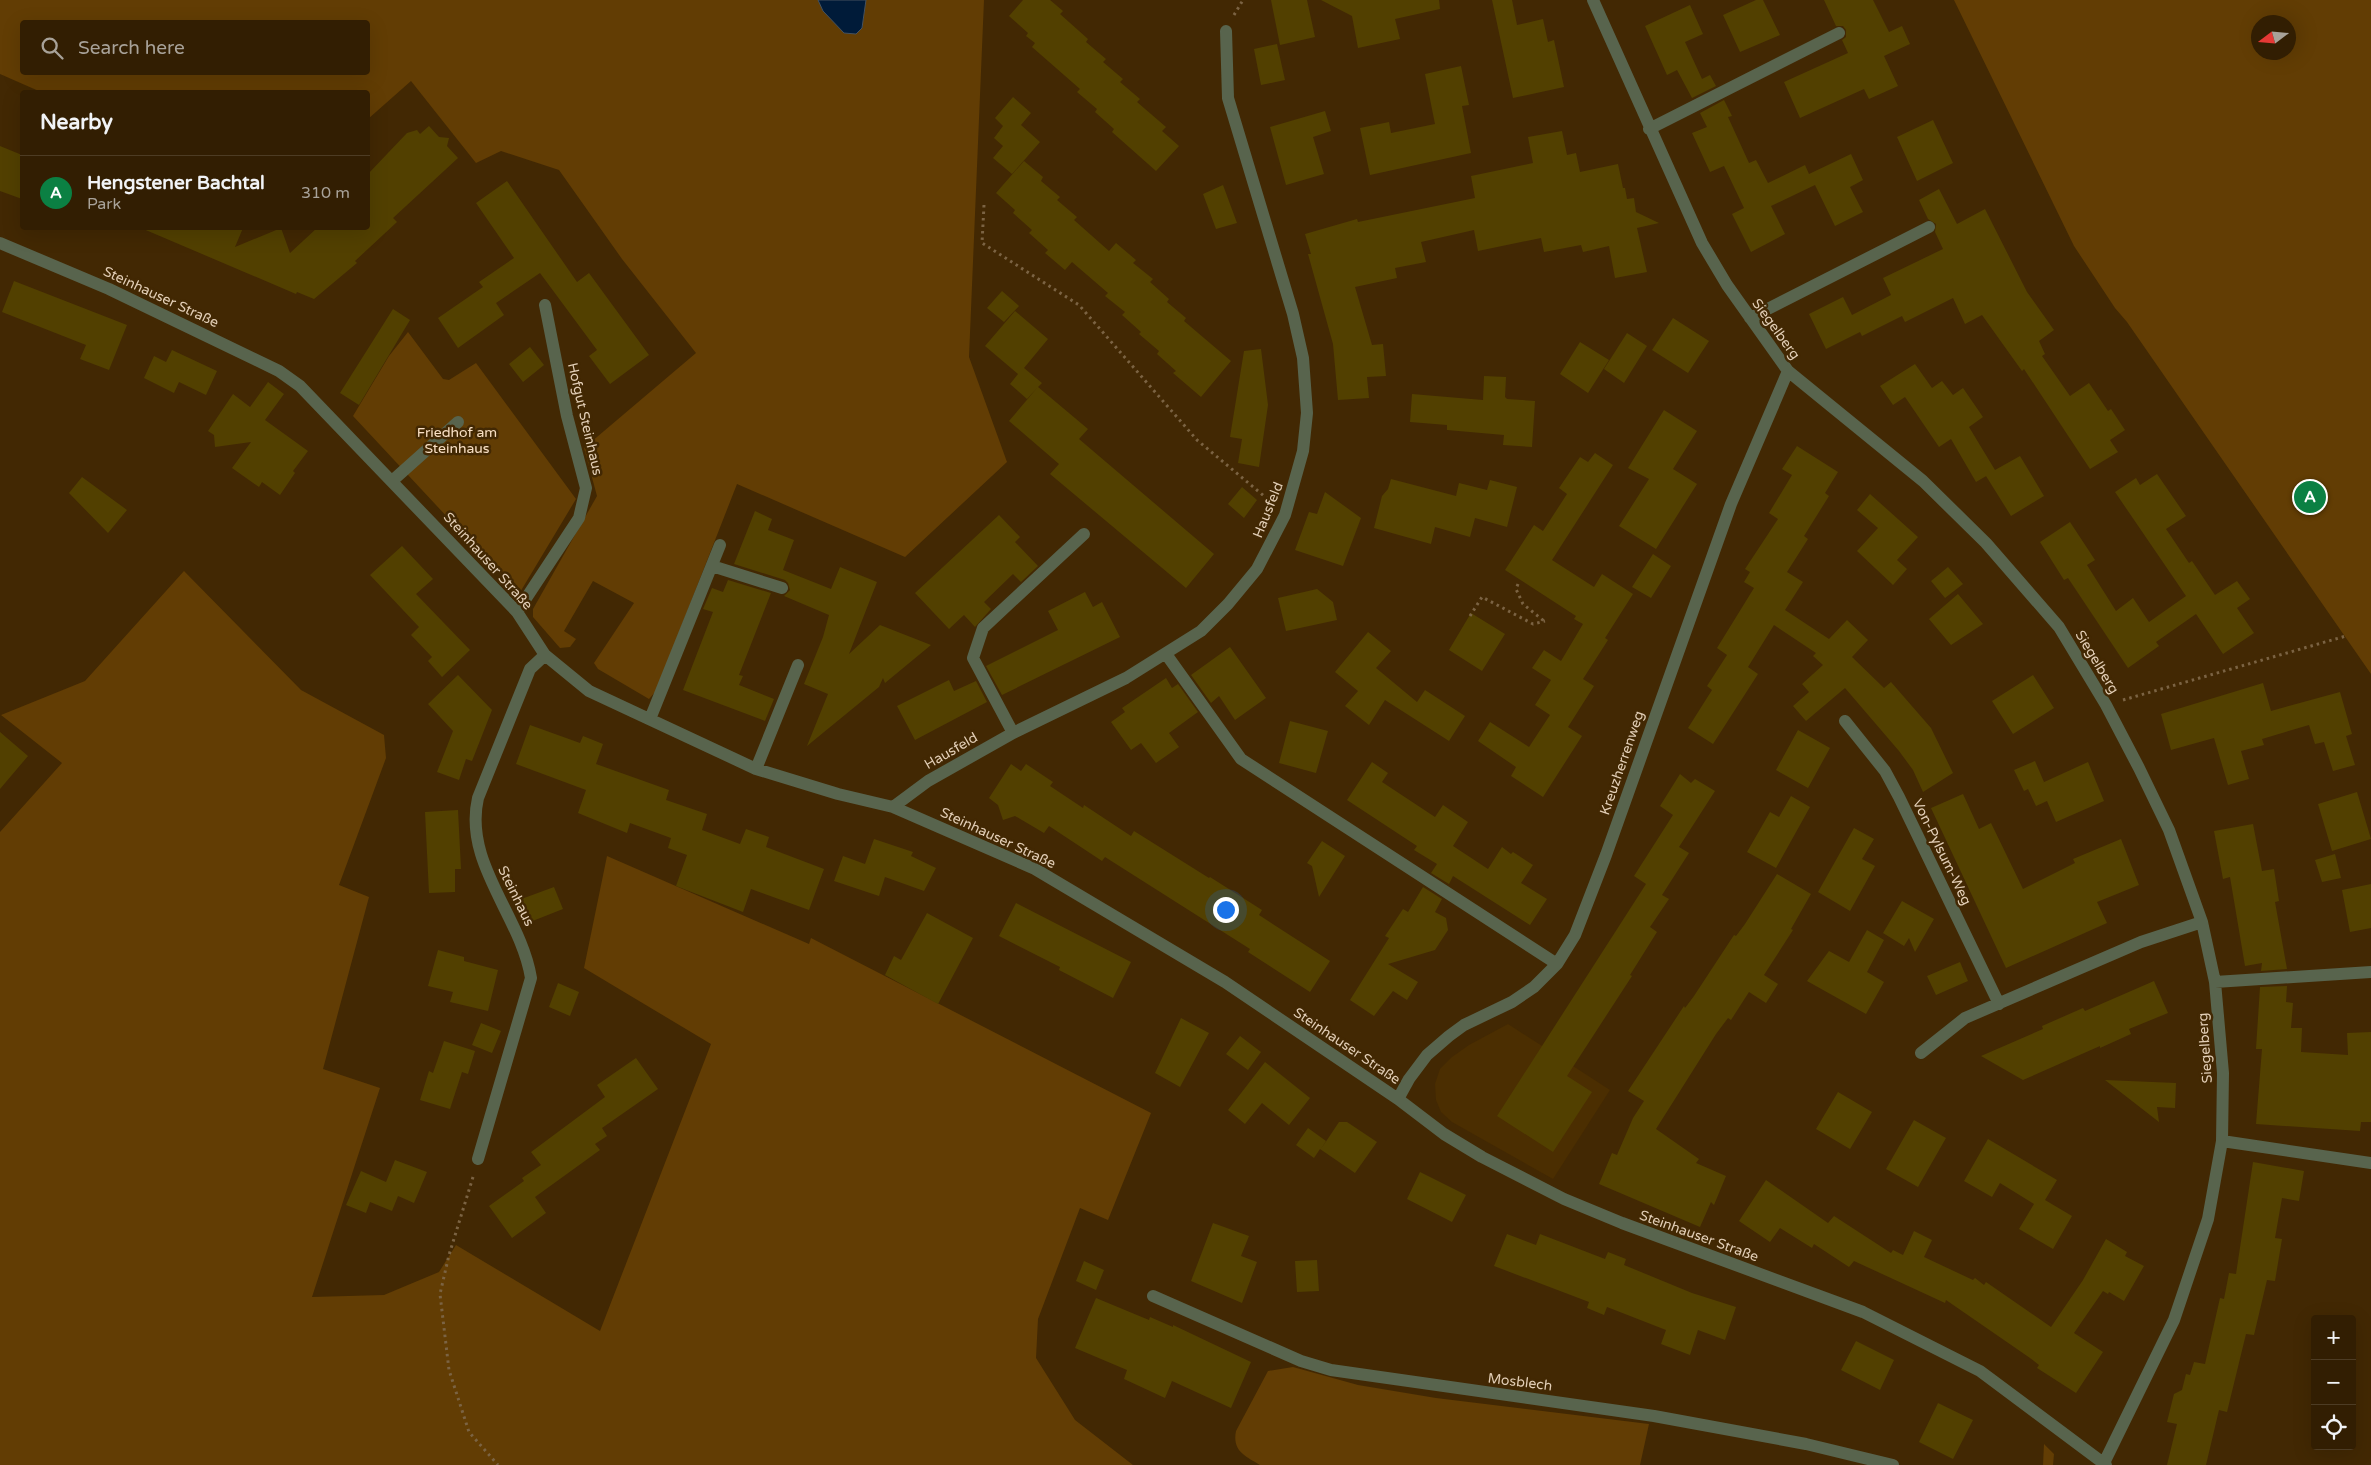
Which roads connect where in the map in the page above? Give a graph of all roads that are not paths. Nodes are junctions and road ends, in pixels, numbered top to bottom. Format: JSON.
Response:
{"nodes":[{"id":1,"x":1593,"y":0,"type":"edge"},
{"id":2,"x":1226,"y":31,"type":"dead end"},
{"id":3,"x":1838,"y":33,"type":"dead end"},
{"id":4,"x":1649,"y":129,"type":"junction"},
{"id":5,"x":1930,"y":227,"type":"dead end"},
{"id":6,"x":0,"y":243,"type":"edge"},
{"id":7,"x":545,"y":305,"type":"dead end"},
{"id":8,"x":1750,"y":318,"type":"junction"},
{"id":9,"x":1788,"y":371,"type":"junction"},
{"id":10,"x":458,"y":422,"type":"dead end"},
{"id":11,"x":392,"y":481,"type":"junction"},
{"id":12,"x":1084,"y":534,"type":"dead end"},
{"id":13,"x":720,"y":545,"type":"dead end"},
{"id":14,"x":712,"y":566,"type":"junction"},
{"id":15,"x":782,"y":588,"type":"dead end"},
{"id":16,"x":517,"y":612,"type":"junction"},
{"id":17,"x":1166,"y":654,"type":"junction"},
{"id":18,"x":545,"y":655,"type":"junction"},
{"id":19,"x":798,"y":665,"type":"dead end"},
{"id":20,"x":650,"y":719,"type":"junction"},
{"id":21,"x":1845,"y":721,"type":"dead end"},
{"id":22,"x":1013,"y":733,"type":"junction"},
{"id":23,"x":756,"y":769,"type":"junction"},
{"id":24,"x":893,"y":807,"type":"junction"},
{"id":25,"x":2202,"y":922,"type":"junction"},
{"id":26,"x":1557,"y":964,"type":"junction"},
{"id":27,"x":2371,"y":972,"type":"edge"},
{"id":28,"x":2214,"y":982,"type":"junction"},
{"id":29,"x":1999,"y":1004,"type":"junction"},
{"id":30,"x":1921,"y":1053,"type":"dead end"},
{"id":31,"x":1398,"y":1099,"type":"junction"},
{"id":32,"x":2222,"y":1141,"type":"junction"},
{"id":33,"x":478,"y":1159,"type":"road end"},
{"id":34,"x":2371,"y":1163,"type":"edge"},
{"id":35,"x":1153,"y":1296,"type":"dead end"},
{"id":36,"x":1893,"y":1465,"type":"edge"},
{"id":37,"x":2105,"y":1465,"type":"edge"}],
"edges":[{"from":1,"to":4,"type":"street","name":"Siegelberg"},
{"from":2,"to":17,"type":"street","name":"Hausfeld"},
{"from":3,"to":4,"type":"street"},
{"from":4,"to":8,"type":"street","name":"Siegelberg"},
{"from":5,"to":8,"type":"street"},
{"from":6,"to":11,"type":"street","name":"Steinhauser Straße"},
{"from":7,"to":16,"type":"street","name":"Hofgut Steinhaus"},
{"from":8,"to":9,"type":"street","name":"Siegelberg"},
{"from":9,"to":25,"type":"street","name":"Siegelberg"},
{"from":9,"to":26,"type":"street","name":"Kreuzherrenweg"},
{"from":10,"to":11,"type":"street"},
{"from":11,"to":16,"type":"street","name":"Steinhauser Straße"},
{"from":12,"to":22,"type":"street"},
{"from":13,"to":14,"type":"street"},
{"from":14,"to":15,"type":"street"},
{"from":14,"to":20,"type":"street"},
{"from":16,"to":18,"type":"street","name":"Steinhauser Straße"},
{"from":17,"to":22,"type":"street","name":"Hausfeld"},
{"from":17,"to":26,"type":"street"},
{"from":18,"to":20,"type":"street","name":"Steinhauser Straße"},
{"from":18,"to":33,"type":"street","name":"Steinhaus"},
{"from":19,"to":23,"type":"street"},
{"from":20,"to":23,"type":"street","name":"Steinhauser Straße"},
{"from":21,"to":29,"type":"street","name":"Von-Pylsum-Weg"},
{"from":22,"to":24,"type":"street","name":"Hausfeld"},
{"from":23,"to":24,"type":"street","name":"Steinhauser Straße"},
{"from":24,"to":31,"type":"street","name":"Steinhauser Straße"},
{"from":25,"to":28,"type":"street","name":"Siegelberg"},
{"from":25,"to":29,"type":"street"},
{"from":26,"to":31,"type":"street","name":"Kreuzherrenweg"},
{"from":27,"to":28,"type":"street"},
{"from":28,"to":32,"type":"street","name":"Siegelberg"},
{"from":29,"to":30,"type":"street"},
{"from":31,"to":37,"type":"street","name":"Steinhauser Straße"},
{"from":32,"to":34,"type":"street"},
{"from":32,"to":37,"type":"street","name":"Siegelberg"},
{"from":35,"to":36,"type":"street","name":"Mosblech"}]}
